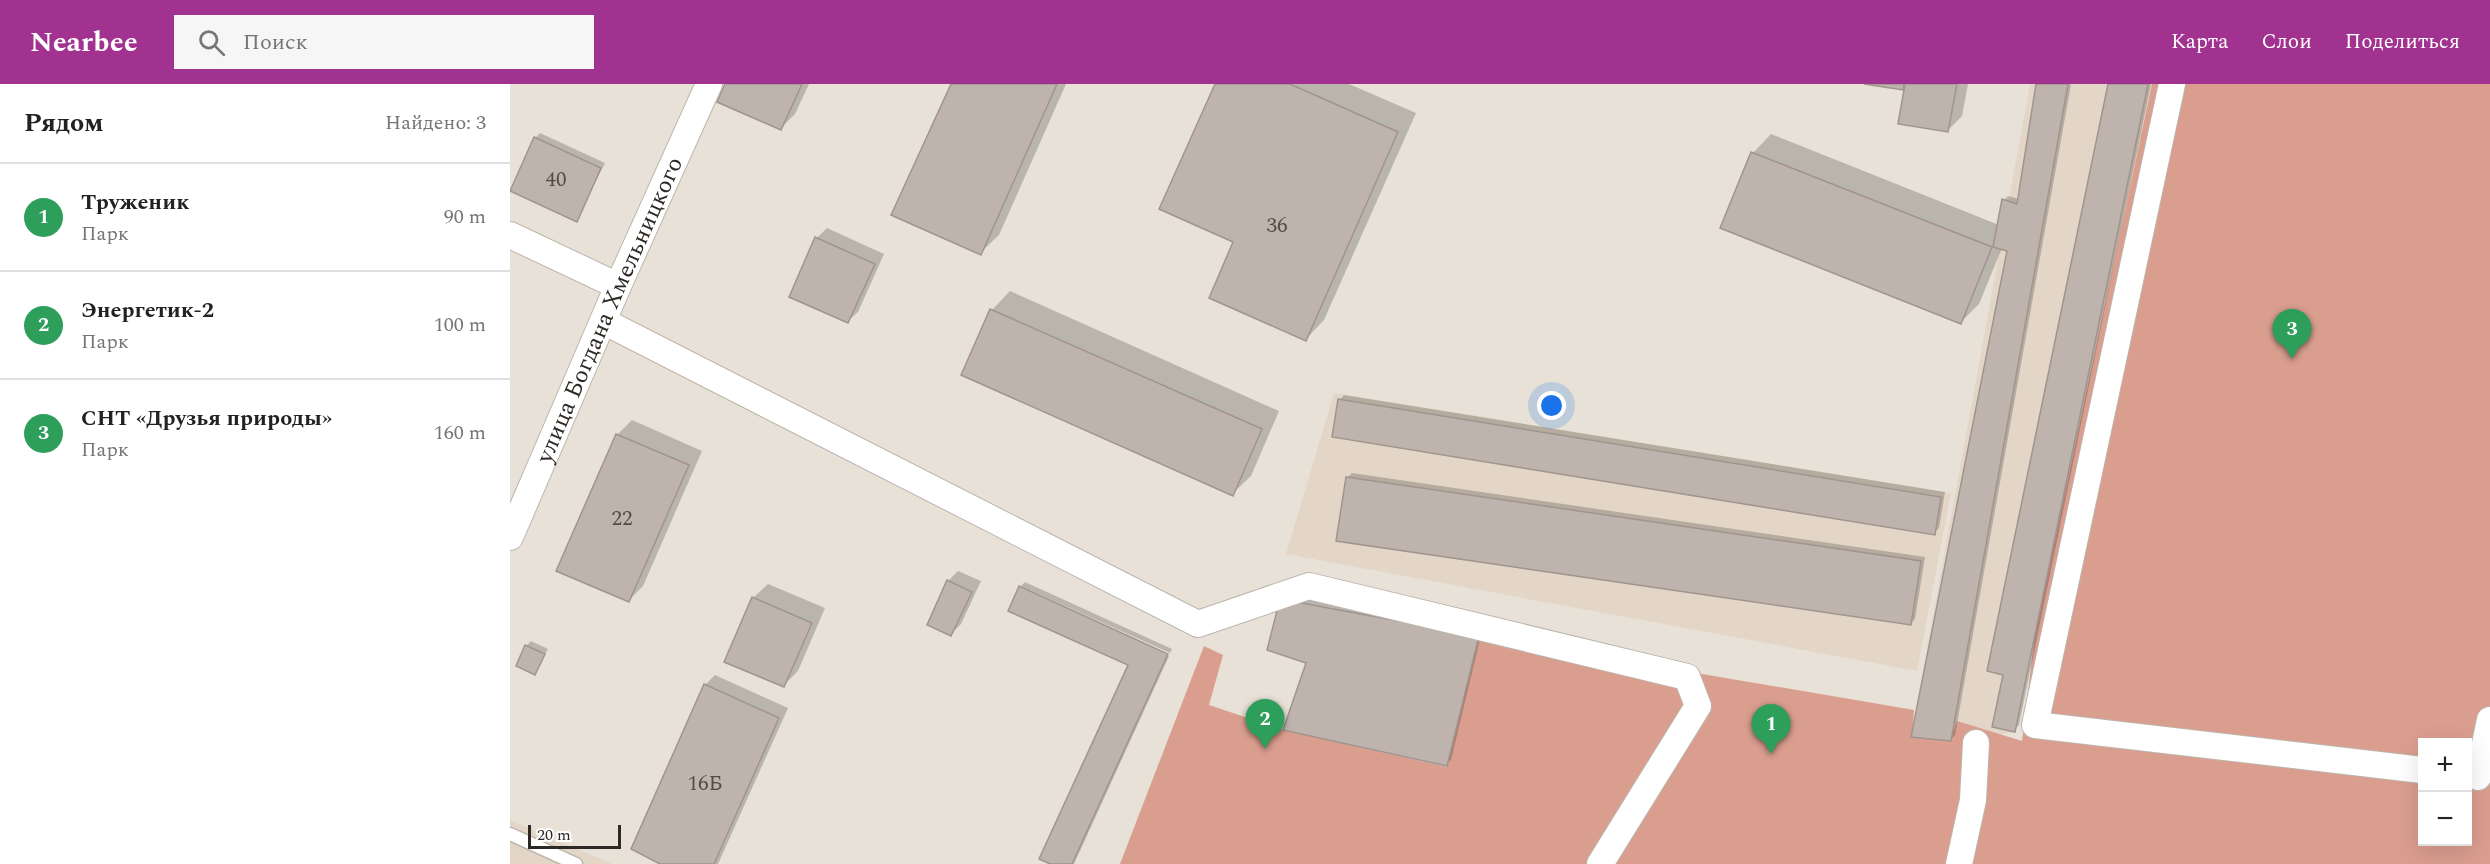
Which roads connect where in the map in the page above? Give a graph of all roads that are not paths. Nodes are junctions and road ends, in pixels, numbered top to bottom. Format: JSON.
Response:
{"nodes":[{"id":1,"x":709,"y":84,"type":"edge"},
{"id":2,"x":2172,"y":84,"type":"edge"},
{"id":3,"x":510,"y":235,"type":"edge"},
{"id":4,"x":618,"y":286,"type":"junction"},
{"id":5,"x":603,"y":321,"type":"junction"},
{"id":6,"x":510,"y":537,"type":"edge"},
{"id":7,"x":2490,"y":720,"type":"edge"},
{"id":8,"x":1977,"y":743,"type":"dead end"},
{"id":9,"x":2418,"y":771,"type":"edge"},
{"id":10,"x":2479,"y":777,"type":"edge"},
{"id":11,"x":510,"y":834,"type":"edge"},
{"id":12,"x":576,"y":864,"type":"edge"},
{"id":13,"x":1600,"y":864,"type":"edge"},
{"id":14,"x":1959,"y":864,"type":"edge"}],
"edges":[{"from":1,"to":4,"type":"street","name":"улица Богдана Хмельницкого"},
{"from":2,"to":9,"type":"street"},
{"from":3,"to":4,"type":"street"},
{"from":4,"to":5,"type":"street","name":"улица Богдана Хмельницкого"},
{"from":5,"to":6,"type":"street","name":"улица Богдана Хмельницкого"},
{"from":5,"to":13,"type":"street"},
{"from":7,"to":10,"type":"street"},
{"from":8,"to":14,"type":"street"},
{"from":11,"to":12,"type":"lane"}]}
